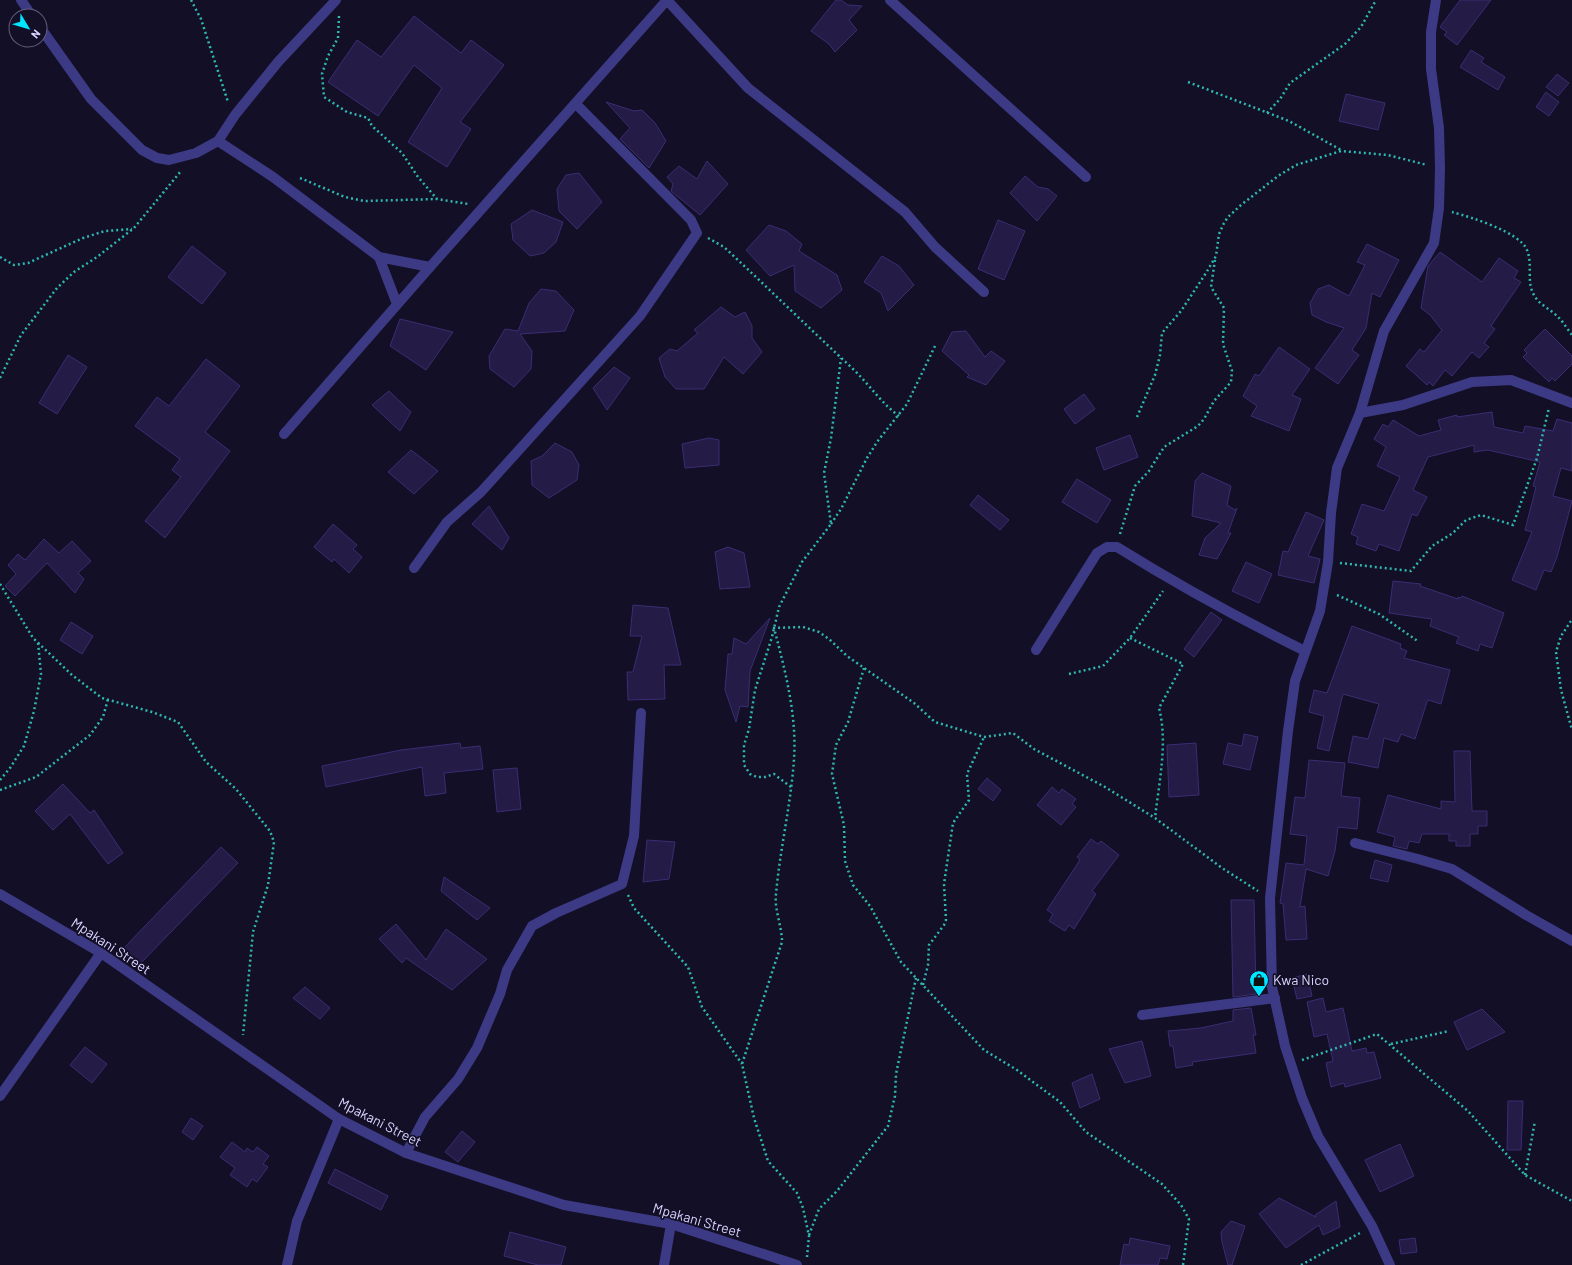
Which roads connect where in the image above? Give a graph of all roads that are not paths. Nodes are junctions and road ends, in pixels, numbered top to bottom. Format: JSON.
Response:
{"nodes":[{"id":1,"x":336,"y":0,"type":"edge"},
{"id":2,"x":667,"y":0,"type":"edge"},
{"id":3,"x":890,"y":0,"type":"edge"},
{"id":4,"x":1436,"y":0,"type":"edge"},
{"id":5,"x":48,"y":38,"type":"edge"},
{"id":6,"x":576,"y":104,"type":"junction"},
{"id":7,"x":218,"y":141,"type":"junction"},
{"id":8,"x":1086,"y":177,"type":"dead end"},
{"id":9,"x":379,"y":257,"type":"junction"},
{"id":10,"x":430,"y":267,"type":"junction"},
{"id":11,"x":984,"y":292,"type":"dead end"},
{"id":12,"x":397,"y":304,"type":"junction"},
{"id":13,"x":1572,"y":404,"type":"edge"},
{"id":14,"x":1360,"y":413,"type":"junction"},
{"id":15,"x":284,"y":434,"type":"dead end"},
{"id":16,"x":414,"y":568,"type":"dead end"},
{"id":17,"x":1036,"y":650,"type":"dead end"},
{"id":18,"x":1305,"y":651,"type":"junction"},
{"id":19,"x":641,"y":713,"type":"dead end"},
{"id":20,"x":1355,"y":844,"type":"dead end"},
{"id":21,"x":0,"y":894,"type":"edge"},
{"id":22,"x":1572,"y":941,"type":"edge"},
{"id":23,"x":101,"y":953,"type":"junction"},
{"id":24,"x":1275,"y":998,"type":"junction"},
{"id":25,"x":1142,"y":1015,"type":"dead end"},
{"id":26,"x":0,"y":1096,"type":"edge"},
{"id":27,"x":339,"y":1119,"type":"junction"},
{"id":28,"x":406,"y":1153,"type":"junction"},
{"id":29,"x":671,"y":1224,"type":"junction"},
{"id":30,"x":287,"y":1265,"type":"edge"},
{"id":31,"x":664,"y":1265,"type":"edge"},
{"id":32,"x":797,"y":1265,"type":"edge"},
{"id":33,"x":1390,"y":1265,"type":"edge"}],
"edges":[{"from":1,"to":7,"type":"street"},
{"from":2,"to":6,"type":"street"},
{"from":2,"to":11,"type":"street"},
{"from":3,"to":8,"type":"street"},
{"from":4,"to":14,"type":"street"},
{"from":5,"to":7,"type":"street"},
{"from":6,"to":10,"type":"street"},
{"from":6,"to":16,"type":"street"},
{"from":7,"to":9,"type":"street"},
{"from":9,"to":10,"type":"street"},
{"from":9,"to":12,"type":"street"},
{"from":10,"to":12,"type":"street"},
{"from":12,"to":15,"type":"street"},
{"from":13,"to":14,"type":"street"},
{"from":14,"to":18,"type":"street"},
{"from":17,"to":18,"type":"street"},
{"from":18,"to":24,"type":"street"},
{"from":19,"to":28,"type":"street"},
{"from":20,"to":22,"type":"street"},
{"from":21,"to":23,"type":"street","name":"Mpakani Street"},
{"from":23,"to":26,"type":"street"},
{"from":23,"to":27,"type":"street","name":"Mpakani Street"},
{"from":24,"to":25,"type":"street"},
{"from":24,"to":33,"type":"street"},
{"from":27,"to":28,"type":"street","name":"Mpakani Street"},
{"from":27,"to":30,"type":"street"},
{"from":28,"to":29,"type":"street","name":"Mpakani Street"},
{"from":29,"to":31,"type":"street"},
{"from":29,"to":32,"type":"street","name":"Mpakani Street"}]}
